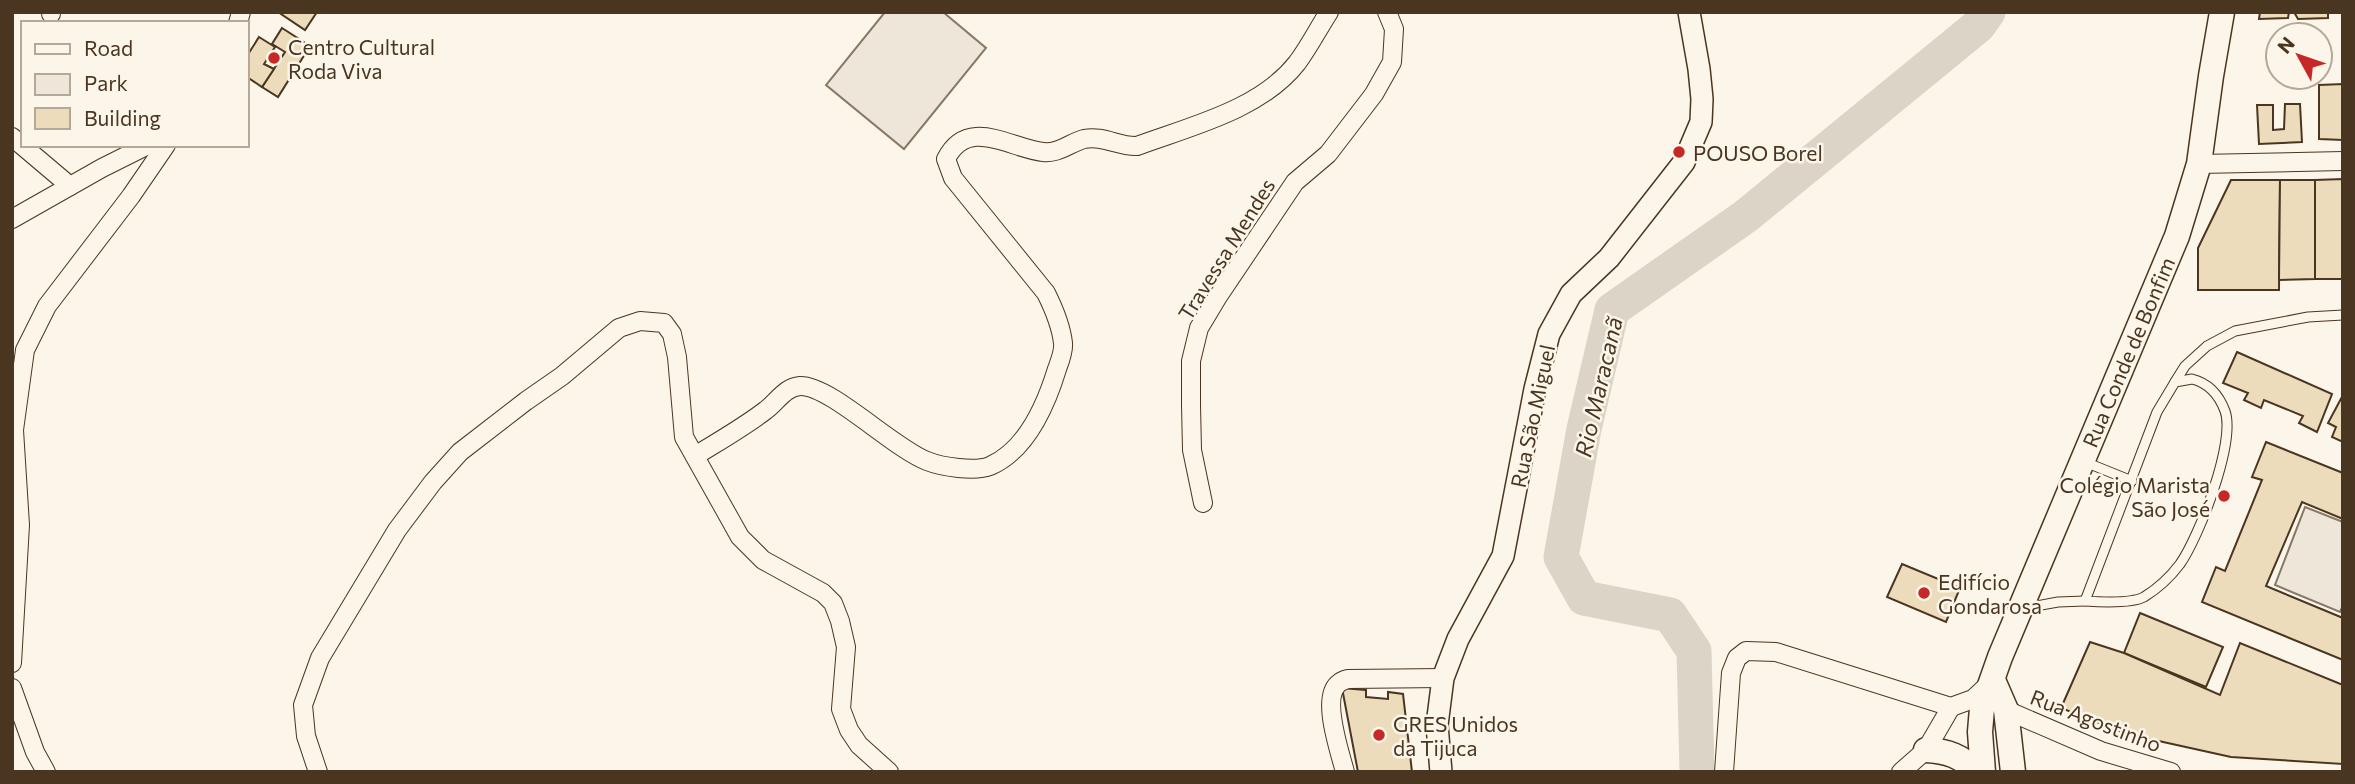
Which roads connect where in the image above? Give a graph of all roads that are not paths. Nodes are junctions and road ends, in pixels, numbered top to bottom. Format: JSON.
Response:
{"nodes":[{"id":1,"x":1329,"y":12,"type":"edge"},
{"id":2,"x":1387,"y":12,"type":"edge"},
{"id":3,"x":1689,"y":12,"type":"edge"},
{"id":4,"x":2222,"y":12,"type":"edge"},
{"id":5,"x":24,"y":147,"type":"edge"},
{"id":6,"x":144,"y":147,"type":"edge"},
{"id":7,"x":165,"y":147,"type":"edge"},
{"id":8,"x":2343,"y":161,"type":"edge"},
{"id":9,"x":2199,"y":164,"type":"junction"},
{"id":10,"x":70,"y":186,"type":"junction"},
{"id":11,"x":12,"y":219,"type":"edge"},
{"id":12,"x":2343,"y":315,"type":"edge"},
{"id":13,"x":2175,"y":382,"type":"junction"},
{"id":14,"x":695,"y":456,"type":"junction"},
{"id":15,"x":2082,"y":461,"type":"junction"},
{"id":16,"x":2132,"y":481,"type":"junction"},
{"id":17,"x":1203,"y":503,"type":"dead end"},
{"id":18,"x":16,"y":524,"type":"edge"},
{"id":19,"x":2085,"y":601,"type":"junction"},
{"id":20,"x":14,"y":607,"type":"edge"},
{"id":21,"x":2020,"y":609,"type":"junction"},
{"id":22,"x":12,"y":663,"type":"edge"},
{"id":23,"x":1443,"y":678,"type":"junction"},
{"id":24,"x":1993,"y":680,"type":"junction"},
{"id":25,"x":12,"y":688,"type":"edge"},
{"id":26,"x":1951,"y":707,"type":"junction"},
{"id":27,"x":2006,"y":710,"type":"junction"},
{"id":28,"x":1926,"y":750,"type":"junction"},
{"id":29,"x":46,"y":772,"type":"edge"},
{"id":30,"x":318,"y":772,"type":"edge"},
{"id":31,"x":889,"y":772,"type":"edge"},
{"id":32,"x":1345,"y":772,"type":"edge"},
{"id":33,"x":1441,"y":772,"type":"edge"},
{"id":34,"x":1724,"y":772,"type":"edge"},
{"id":35,"x":1901,"y":772,"type":"edge"},
{"id":36,"x":1976,"y":772,"type":"edge"},
{"id":37,"x":1983,"y":772,"type":"edge"},
{"id":38,"x":2013,"y":772,"type":"edge"},
{"id":39,"x":2171,"y":772,"type":"edge"}],
"edges":[{"from":1,"to":14,"type":"street"},
{"from":2,"to":17,"type":"street","name":"Travessa Mendes"},
{"from":3,"to":23,"type":"street","name":"Rua São Miguel"},
{"from":4,"to":9,"type":"main road","name":"Rua Conde de Bonfim"},
{"from":5,"to":10,"type":"street"},
{"from":6,"to":10,"type":"street"},
{"from":7,"to":18,"type":"street"},
{"from":8,"to":9,"type":"street"},
{"from":9,"to":15,"type":"main road","name":"Rua Conde de Bonfim"},
{"from":10,"to":11,"type":"street"},
{"from":12,"to":13,"type":"lane"},
{"from":13,"to":16,"type":"lane"},
{"from":13,"to":19,"type":"lane"},
{"from":14,"to":30,"type":"street"},
{"from":14,"to":31,"type":"street"},
{"from":15,"to":16,"type":"lane"},
{"from":15,"to":21,"type":"main road","name":"Rua Conde de Bonfim"},
{"from":16,"to":19,"type":"lane"},
{"from":18,"to":20,"type":"street"},
{"from":19,"to":21,"type":"lane"},
{"from":20,"to":22,"type":"street"},
{"from":21,"to":24,"type":"main road","name":"Rua Conde de Bonfim"},
{"from":23,"to":32,"type":"street"},
{"from":23,"to":33,"type":"street","name":"Rua São Miguel"},
{"from":24,"to":26,"type":"street"},
{"from":24,"to":27,"type":"main road"},
{"from":24,"to":37,"type":"main road","name":"Rua Conde de Bonfim"},
{"from":25,"to":29,"type":"street"},
{"from":26,"to":28,"type":"street"},
{"from":26,"to":34,"type":"street"},
{"from":27,"to":38,"type":"main road"},
{"from":27,"to":39,"type":"street","name":"Rua Agostinho"},
{"from":28,"to":35,"type":"street"},
{"from":28,"to":36,"type":"main road"}]}
